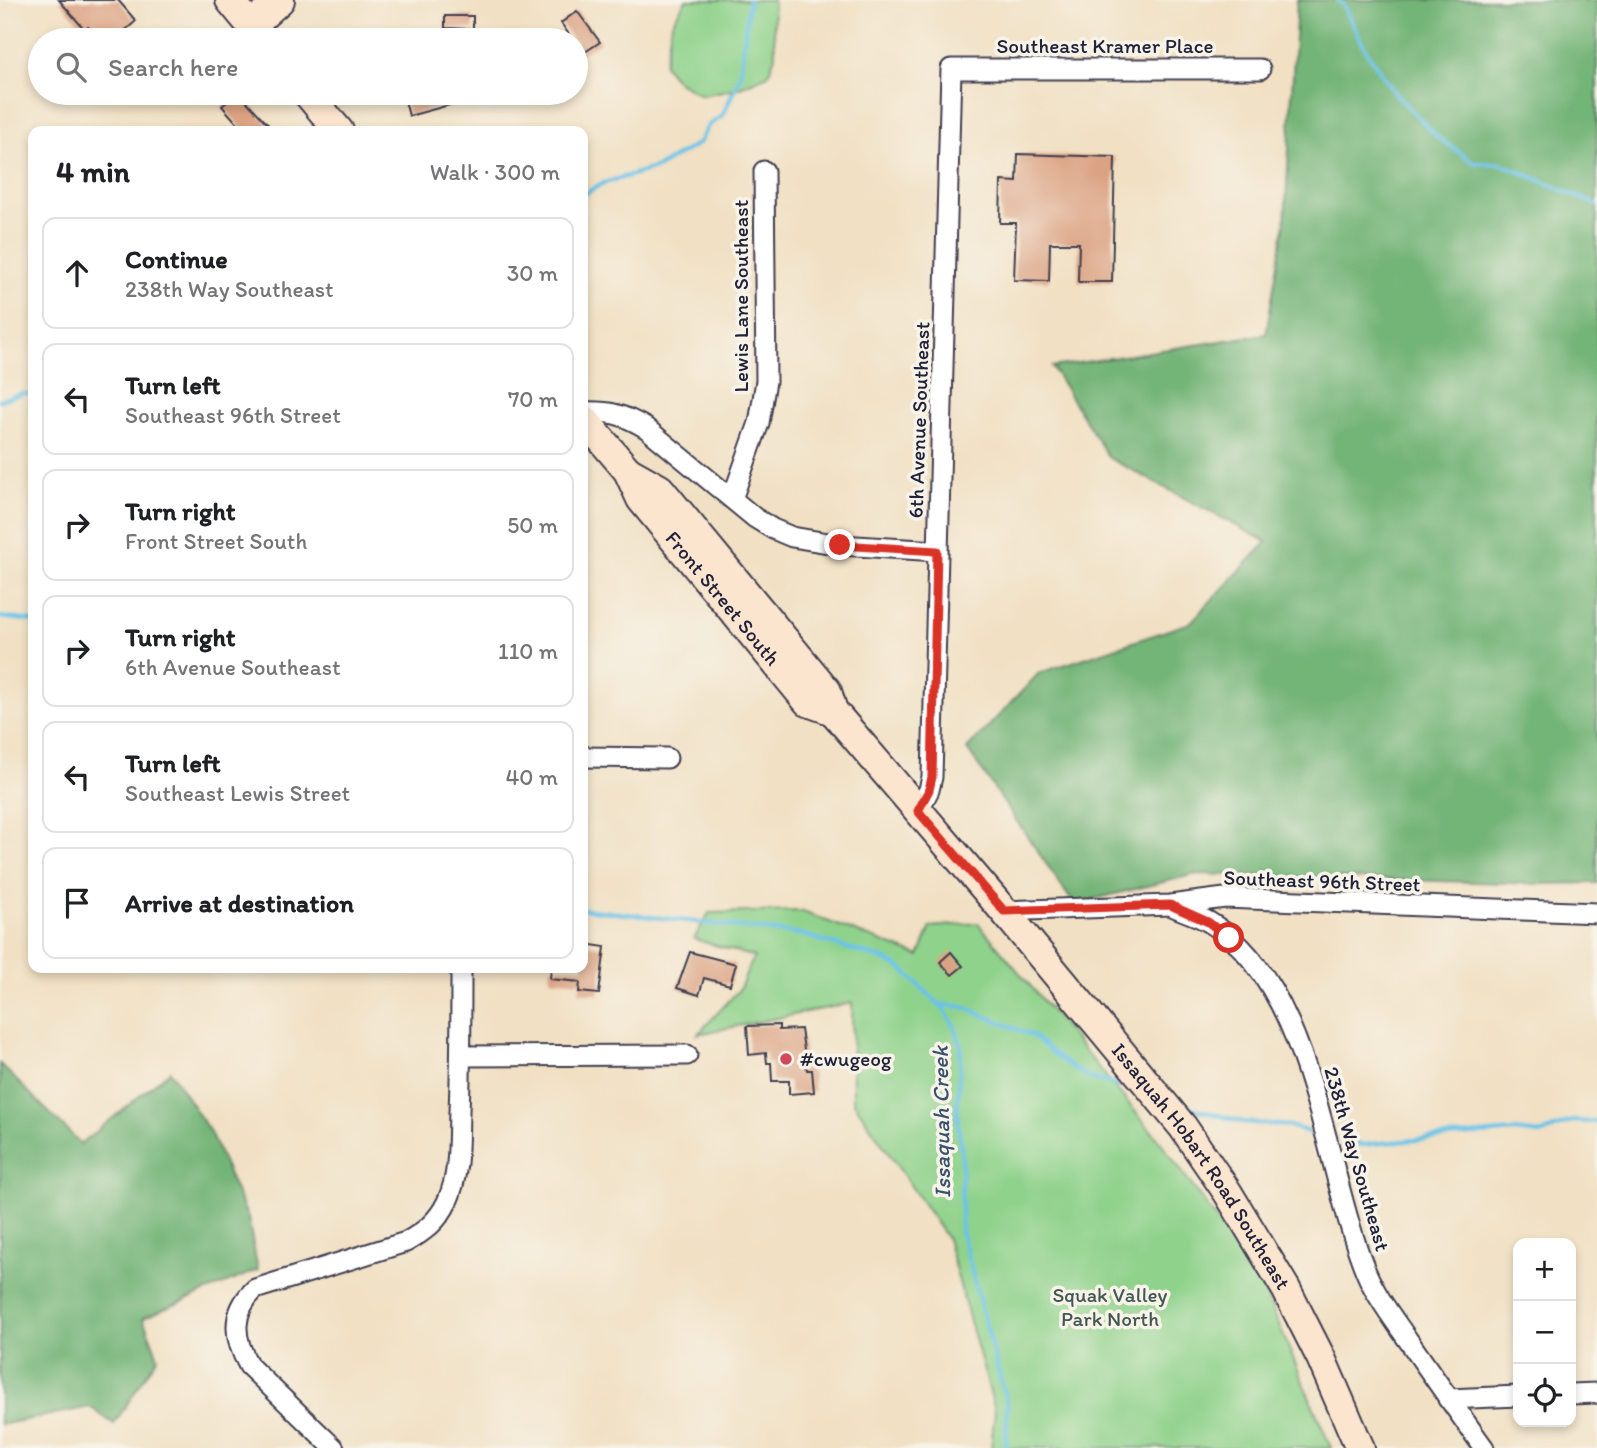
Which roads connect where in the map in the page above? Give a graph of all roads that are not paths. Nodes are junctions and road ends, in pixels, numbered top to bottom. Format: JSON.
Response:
{"nodes":[{"id":1,"x":230,"y":0,"type":"edge"},
{"id":2,"x":280,"y":0,"type":"edge"},
{"id":3,"x":253,"y":28,"type":"edge"},
{"id":4,"x":260,"y":28,"type":"edge"},
{"id":5,"x":951,"y":69,"type":"joint"},
{"id":6,"x":1260,"y":69,"type":"dead end"},
{"id":7,"x":317,"y":105,"type":"edge"},
{"id":8,"x":335,"y":126,"type":"edge"},
{"id":9,"x":764,"y":171,"type":"dead end"},
{"id":10,"x":588,"y":412,"type":"edge"},
{"id":11,"x":588,"y":424,"type":"edge"},
{"id":12,"x":732,"y":499,"type":"junction"},
{"id":13,"x":937,"y":551,"type":"junction"},
{"id":14,"x":588,"y":757,"type":"edge"},
{"id":15,"x":667,"y":758,"type":"dead end"},
{"id":16,"x":918,"y":811,"type":"junction"},
{"id":17,"x":1170,"y":905,"type":"junction"},
{"id":18,"x":1004,"y":911,"type":"junction"},
{"id":19,"x":1597,"y":913,"type":"edge"},
{"id":20,"x":461,"y":973,"type":"edge"},
{"id":21,"x":687,"y":1055,"type":"dead end"},
{"id":22,"x":461,"y":1056,"type":"junction"},
{"id":23,"x":1597,"y":1393,"type":"edge"},
{"id":24,"x":1576,"y":1394,"type":"edge"},
{"id":25,"x":1513,"y":1396,"type":"edge"},
{"id":26,"x":1448,"y":1399,"type":"junction"},
{"id":27,"x":334,"y":1448,"type":"edge"},
{"id":28,"x":1360,"y":1448,"type":"edge"},
{"id":29,"x":1484,"y":1448,"type":"edge"}],
"edges":[{"from":1,"to":3,"type":"main road"},
{"from":2,"to":4,"type":"main road"},
{"from":5,"to":6,"type":"street","name":"Southeast Kramer Place"},
{"from":5,"to":13,"type":"street","name":"6th Avenue Southeast"},
{"from":7,"to":8,"type":"main road"},
{"from":9,"to":12,"type":"street","name":"Lewis Lane Southeast"},
{"from":10,"to":12,"type":"street"},
{"from":11,"to":16,"type":"main road","name":"Front Street South"},
{"from":12,"to":13,"type":"street"},
{"from":13,"to":16,"type":"street","name":"6th Avenue Southeast"},
{"from":14,"to":15,"type":"street"},
{"from":16,"to":18,"type":"main road","name":"Front Street South"},
{"from":17,"to":18,"type":"street","name":"Southeast 96th Street"},
{"from":17,"to":19,"type":"street","name":"Southeast 96th Street"},
{"from":17,"to":26,"type":"street","name":"238th Way Southeast"},
{"from":18,"to":28,"type":"main road","name":"Issaquah Hobart Road Southeast"},
{"from":20,"to":22,"type":"street"},
{"from":21,"to":22,"type":"street"},
{"from":22,"to":27,"type":"street"},
{"from":23,"to":24,"type":"street"},
{"from":25,"to":26,"type":"street"},
{"from":26,"to":29,"type":"street","name":"238th Way Southeast"}]}
